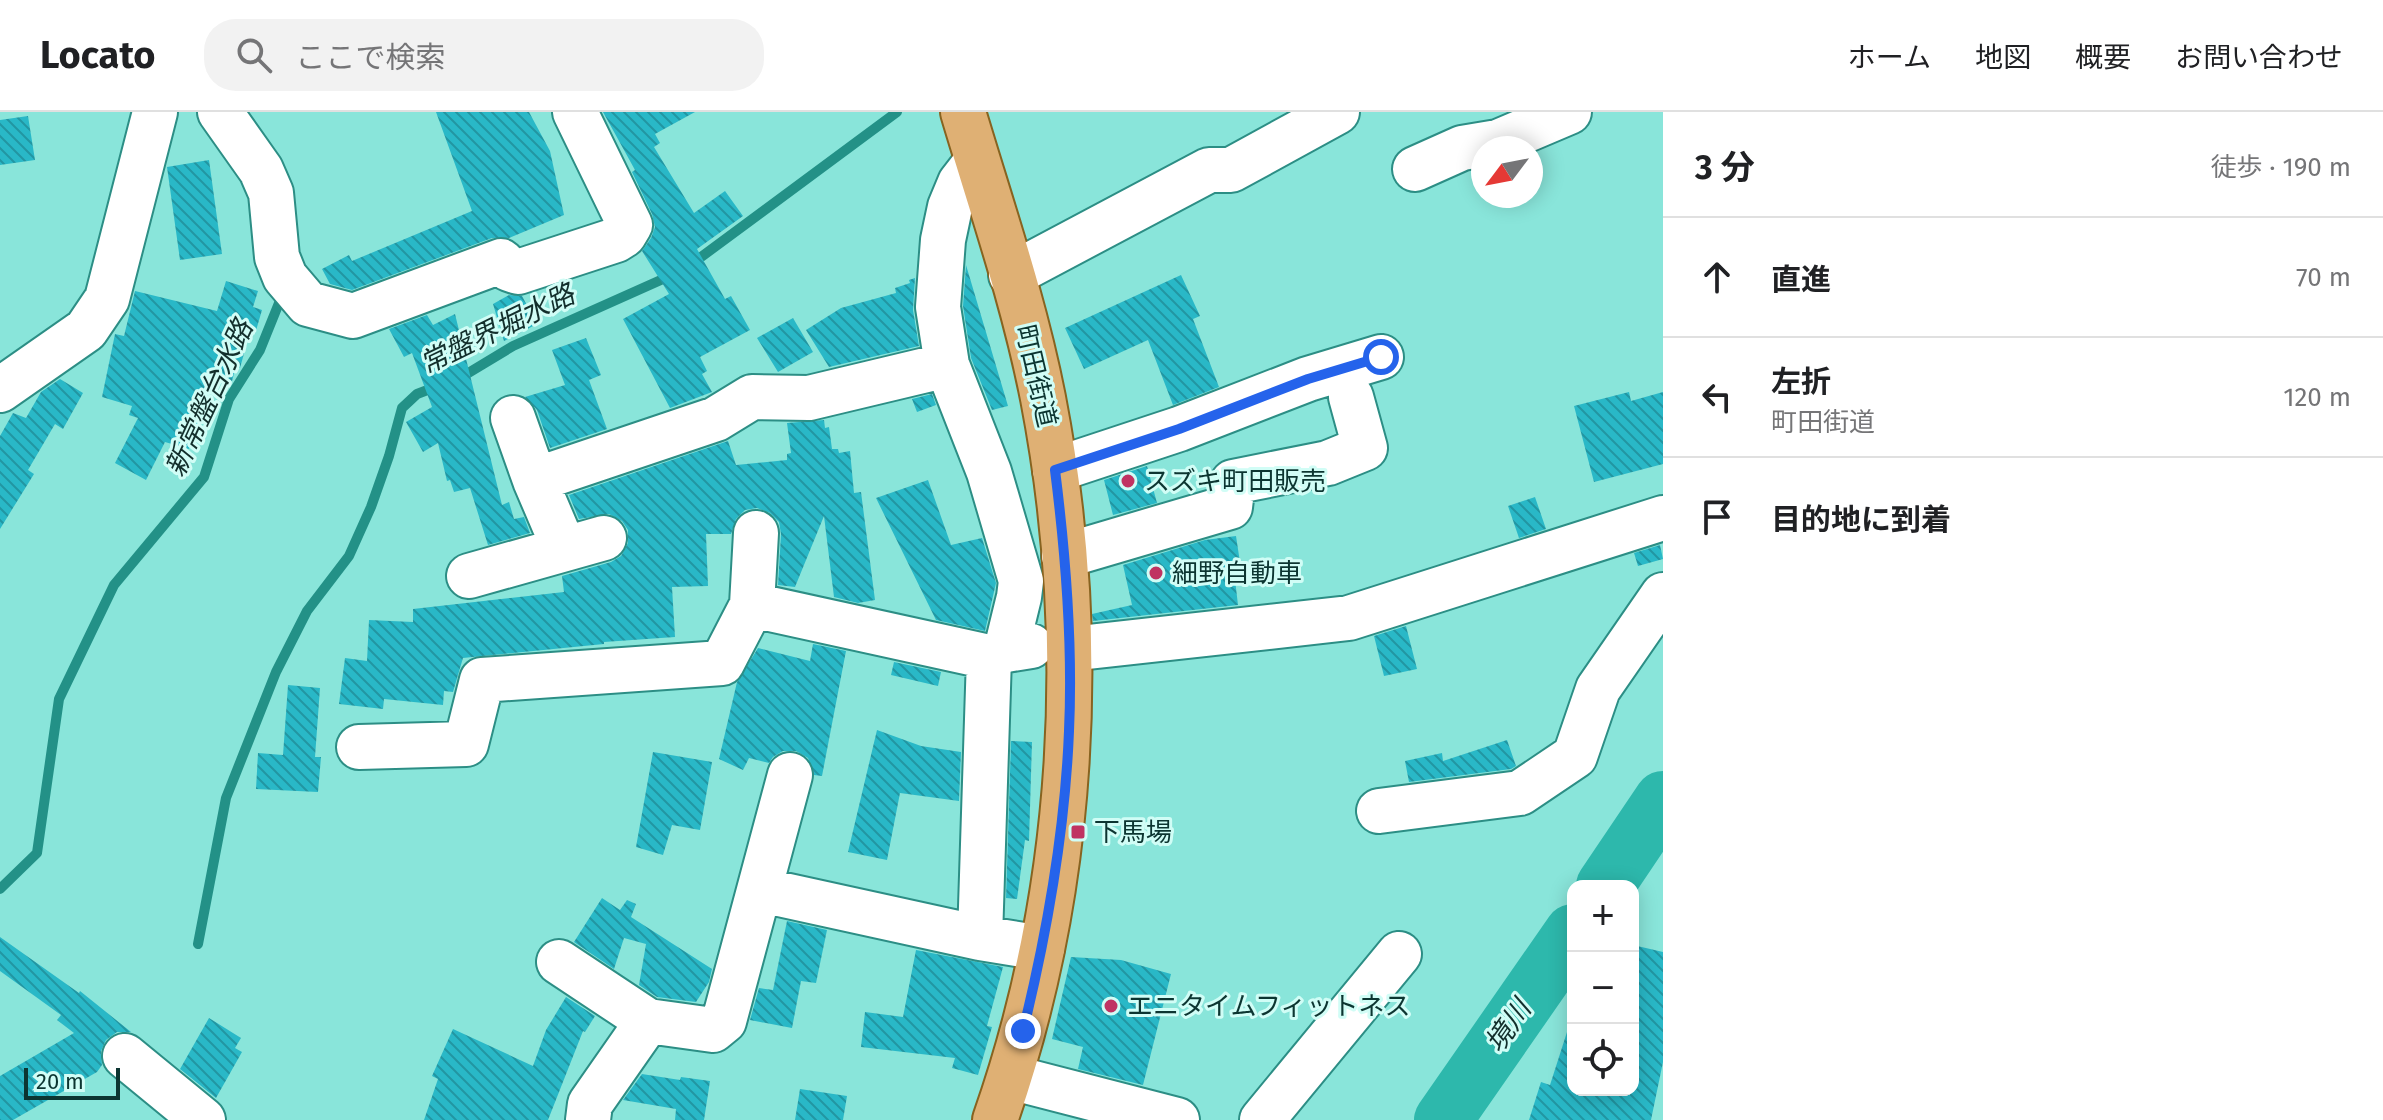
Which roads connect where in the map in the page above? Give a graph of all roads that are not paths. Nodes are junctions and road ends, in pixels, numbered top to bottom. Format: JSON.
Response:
{"nodes":[{"id":1,"x":155,"y":112,"type":"edge"},
{"id":2,"x":220,"y":112,"type":"edge"},
{"id":3,"x":575,"y":112,"type":"edge"},
{"id":4,"x":963,"y":112,"type":"edge"},
{"id":5,"x":1337,"y":112,"type":"edge"},
{"id":6,"x":1551,"y":115,"type":"edge"},
{"id":7,"x":977,"y":161,"type":"junction"},
{"id":8,"x":1438,"y":169,"type":"dead end"},
{"id":9,"x":1011,"y":275,"type":"junction"},
{"id":10,"x":1381,"y":357,"type":"dead end"},
{"id":11,"x":947,"y":365,"type":"junction"},
{"id":12,"x":0,"y":390,"type":"edge"},
{"id":13,"x":1351,"y":397,"type":"dead end"},
{"id":14,"x":513,"y":418,"type":"dead end"},
{"id":15,"x":1055,"y":470,"type":"junction"},
{"id":16,"x":535,"y":480,"type":"junction"},
{"id":17,"x":1663,"y":518,"type":"edge"},
{"id":18,"x":756,"y":533,"type":"dead end"},
{"id":19,"x":1064,"y":556,"type":"junction"},
{"id":20,"x":469,"y":576,"type":"dead end"},
{"id":21,"x":1663,"y":595,"type":"edge"},
{"id":22,"x":752,"y":605,"type":"junction"},
{"id":23,"x":1070,"y":645,"type":"junction"},
{"id":24,"x":998,"y":653,"type":"junction"},
{"id":25,"x":359,"y":747,"type":"dead end"},
{"id":26,"x":790,"y":775,"type":"dead end"},
{"id":27,"x":1379,"y":811,"type":"dead end"},
{"id":28,"x":761,"y":890,"type":"junction"},
{"id":29,"x":980,"y":938,"type":"junction"},
{"id":30,"x":1042,"y":948,"type":"junction"},
{"id":31,"x":1399,"y":954,"type":"dead end"},
{"id":32,"x":559,"y":962,"type":"dead end"},
{"id":33,"x":648,"y":1021,"type":"junction"},
{"id":34,"x":125,"y":1056,"type":"dead end"},
{"id":35,"x":1010,"y":1077,"type":"junction"},
{"id":36,"x":203,"y":1120,"type":"edge"},
{"id":37,"x":588,"y":1120,"type":"edge"},
{"id":38,"x":995,"y":1120,"type":"edge"},
{"id":39,"x":1177,"y":1120,"type":"edge"},
{"id":40,"x":1262,"y":1120,"type":"edge"}],
"edges":[{"from":1,"to":12,"type":"street"},
{"from":2,"to":3,"type":"street"},
{"from":4,"to":7,"type":"main road","name":"町田街道"},
{"from":5,"to":9,"type":"street"},
{"from":6,"to":8,"type":"street"},
{"from":7,"to":9,"type":"main road","name":"町田街道"},
{"from":7,"to":11,"type":"street"},
{"from":9,"to":15,"type":"main road","name":"町田街道"},
{"from":10,"to":15,"type":"street"},
{"from":11,"to":16,"type":"street"},
{"from":11,"to":24,"type":"street"},
{"from":13,"to":19,"type":"street"},
{"from":14,"to":16,"type":"street"},
{"from":15,"to":19,"type":"main road","name":"町田街道"},
{"from":16,"to":20,"type":"street"},
{"from":17,"to":23,"type":"street"},
{"from":18,"to":22,"type":"street"},
{"from":19,"to":23,"type":"main road","name":"町田街道"},
{"from":21,"to":27,"type":"street"},
{"from":22,"to":24,"type":"street"},
{"from":22,"to":25,"type":"street"},
{"from":23,"to":24,"type":"street"},
{"from":23,"to":30,"type":"main road","name":"町田街道"},
{"from":24,"to":29,"type":"street"},
{"from":26,"to":28,"type":"street"},
{"from":28,"to":29,"type":"street"},
{"from":28,"to":33,"type":"street"},
{"from":29,"to":30,"type":"street"},
{"from":30,"to":35,"type":"main road","name":"町田街道"},
{"from":31,"to":40,"type":"street"},
{"from":32,"to":33,"type":"street"},
{"from":33,"to":37,"type":"street"},
{"from":34,"to":36,"type":"street"},
{"from":35,"to":38,"type":"main road","name":"町田街道"},
{"from":35,"to":39,"type":"street"}]}
